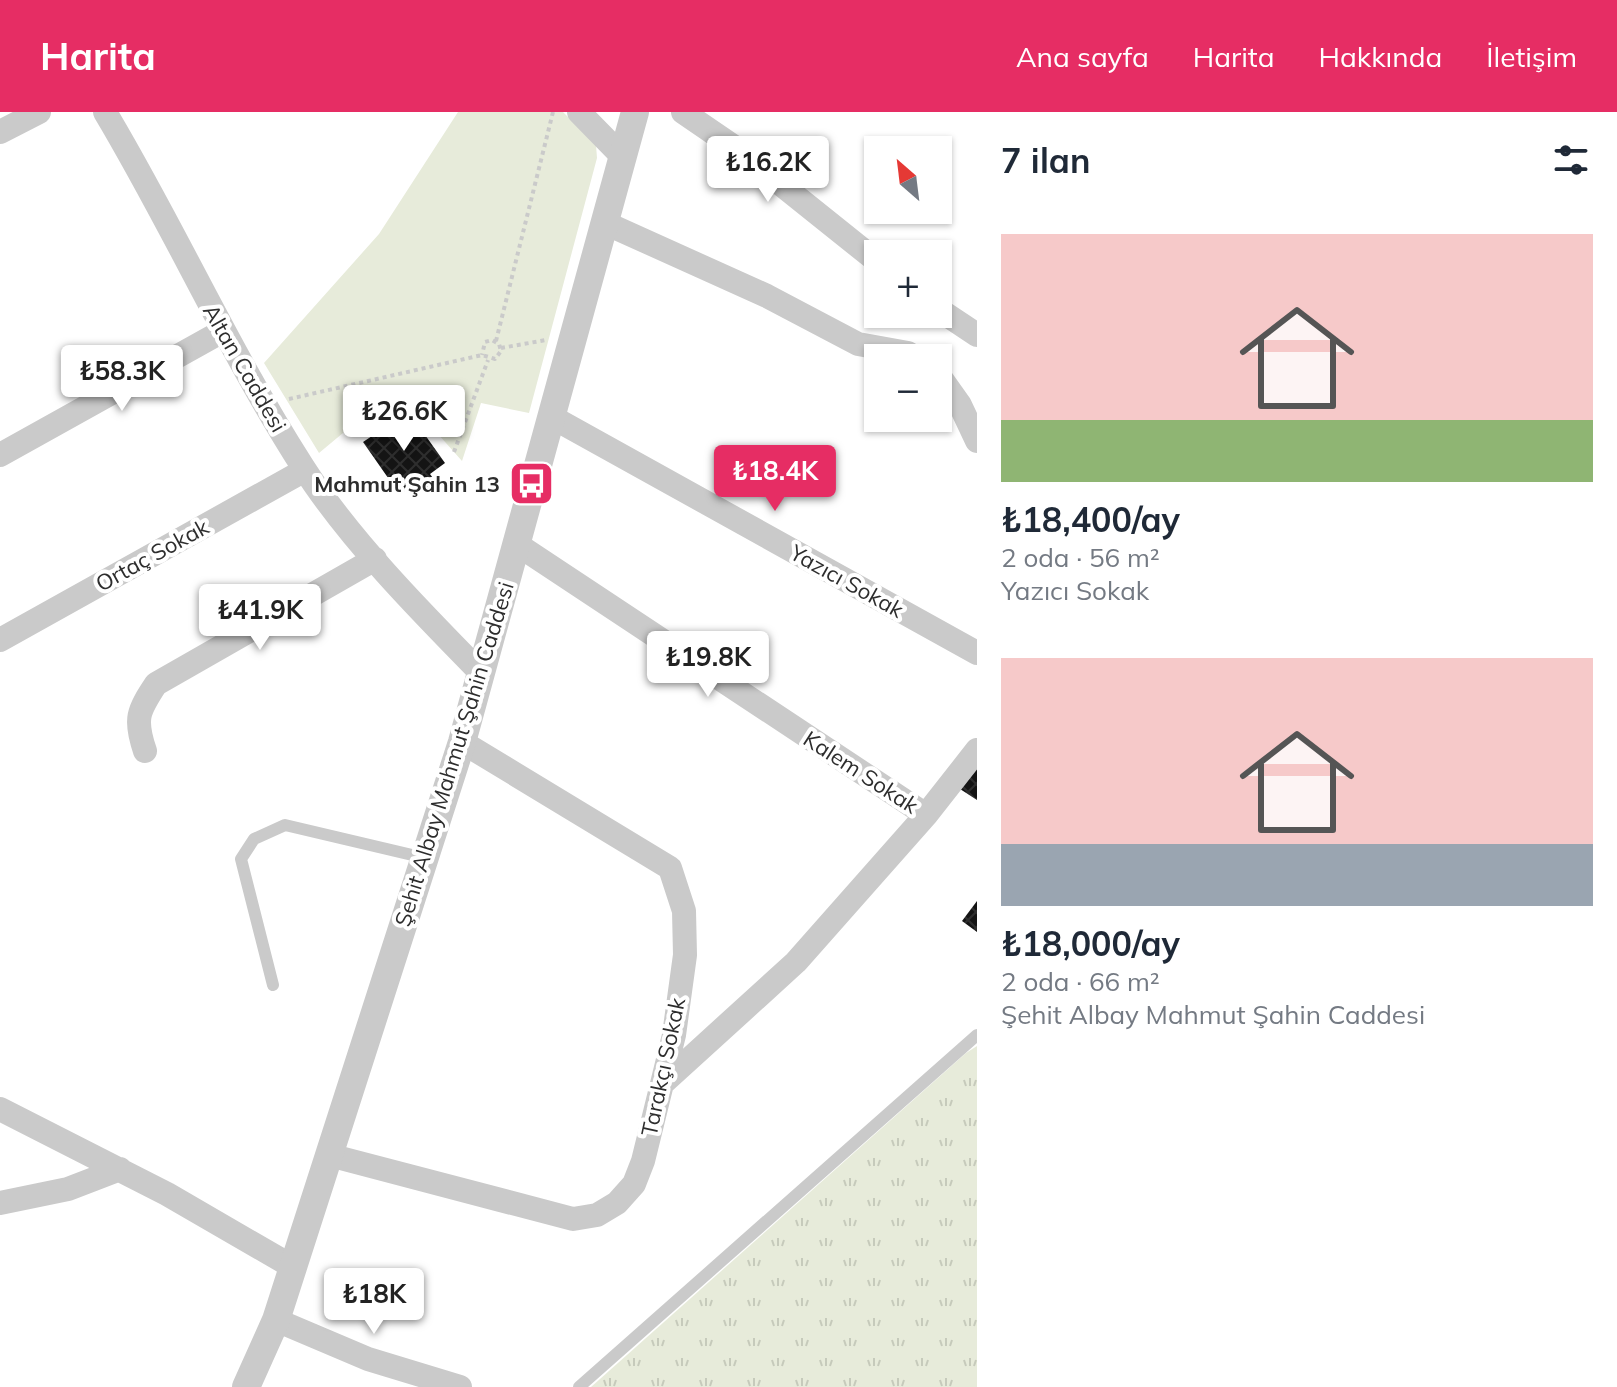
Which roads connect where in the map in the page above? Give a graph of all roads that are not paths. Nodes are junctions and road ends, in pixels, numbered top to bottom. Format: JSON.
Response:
{"nodes":[{"id":1,"x":39,"y":112,"type":"edge"},
{"id":2,"x":105,"y":112,"type":"edge"},
{"id":3,"x":579,"y":112,"type":"edge"},
{"id":4,"x":635,"y":112,"type":"edge"},
{"id":5,"x":683,"y":112,"type":"edge"},
{"id":6,"x":0,"y":132,"type":"edge"},
{"id":7,"x":622,"y":156,"type":"junction"},
{"id":8,"x":605,"y":223,"type":"junction"},
{"id":9,"x":864,"y":251,"type":"edge"},
{"id":10,"x":952,"y":318,"type":"edge"},
{"id":11,"x":221,"y":332,"type":"junction"},
{"id":12,"x":977,"y":335,"type":"edge"},
{"id":13,"x":864,"y":345,"type":"edge"},
{"id":14,"x":952,"y":394,"type":"edge"},
{"id":15,"x":550,"y":416,"type":"junction"},
{"id":16,"x":977,"y":441,"type":"edge"},
{"id":17,"x":0,"y":455,"type":"edge"},
{"id":18,"x":305,"y":470,"type":"junction"},
{"id":19,"x":515,"y":543,"type":"junction"},
{"id":20,"x":375,"y":559,"type":"junction"},
{"id":21,"x":0,"y":640,"type":"edge"},
{"id":22,"x":977,"y":653,"type":"edge"},
{"id":23,"x":481,"y":673,"type":"junction"},
{"id":24,"x":462,"y":742,"type":"junction"},
{"id":25,"x":977,"y":750,"type":"edge"},
{"id":26,"x":145,"y":751,"type":"dead end"},
{"id":27,"x":926,"y":815,"type":"junction"},
{"id":28,"x":425,"y":858,"type":"junction"},
{"id":29,"x":273,"y":985,"type":"dead end"},
{"id":30,"x":977,"y":1035,"type":"edge"},
{"id":31,"x":660,"y":1086,"type":"junction"},
{"id":32,"x":0,"y":1109,"type":"edge"},
{"id":33,"x":329,"y":1155,"type":"junction"},
{"id":34,"x":120,"y":1169,"type":"junction"},
{"id":35,"x":0,"y":1203,"type":"edge"},
{"id":36,"x":293,"y":1267,"type":"junction"},
{"id":37,"x":276,"y":1320,"type":"junction"},
{"id":38,"x":246,"y":1387,"type":"edge"},
{"id":39,"x":460,"y":1387,"type":"edge"},
{"id":40,"x":579,"y":1387,"type":"edge"}],
"edges":[{"from":1,"to":6,"type":"street"},
{"from":2,"to":11,"type":"street","name":"Altan Caddesi"},
{"from":3,"to":7,"type":"street"},
{"from":4,"to":7,"type":"street","name":"Şehit Albay Mahmut Şahin Caddesi"},
{"from":5,"to":9,"type":"street"},
{"from":7,"to":8,"type":"street","name":"Şehit Albay Mahmut Şahin Caddesi"},
{"from":8,"to":13,"type":"street"},
{"from":8,"to":15,"type":"street","name":"Şehit Albay Mahmut Şahin Caddesi"},
{"from":10,"to":12,"type":"street"},
{"from":11,"to":17,"type":"street"},
{"from":11,"to":18,"type":"street","name":"Altan Caddesi"},
{"from":14,"to":16,"type":"street"},
{"from":15,"to":19,"type":"street","name":"Şehit Albay Mahmut Şahin Caddesi"},
{"from":15,"to":22,"type":"street","name":"Yazıcı Sokak"},
{"from":18,"to":20,"type":"street","name":"Altan Caddesi"},
{"from":18,"to":21,"type":"street","name":"Ortaç Sokak"},
{"from":19,"to":23,"type":"street","name":"Şehit Albay Mahmut Şahin Caddesi"},
{"from":19,"to":27,"type":"street","name":"Kalem Sokak"},
{"from":20,"to":23,"type":"street","name":"Altan Caddesi"},
{"from":20,"to":26,"type":"street"},
{"from":23,"to":24,"type":"street","name":"Şehit Albay Mahmut Şahin Caddesi"},
{"from":24,"to":28,"type":"street","name":"Şehit Albay Mahmut Şahin Caddesi"},
{"from":24,"to":31,"type":"street","name":"Tarakçı Sokak"},
{"from":25,"to":27,"type":"street"},
{"from":27,"to":31,"type":"street"},
{"from":28,"to":29,"type":"lane"},
{"from":28,"to":33,"type":"street","name":"Şehit Albay Mahmut Şahin Caddesi"},
{"from":30,"to":40,"type":"lane"},
{"from":31,"to":33,"type":"street","name":"Tarakçı Sokak"},
{"from":32,"to":34,"type":"street"},
{"from":33,"to":36,"type":"street","name":"Şehit Albay Mahmut Şahin Caddesi"},
{"from":34,"to":35,"type":"street"},
{"from":34,"to":36,"type":"street"},
{"from":36,"to":37,"type":"street","name":"Şehit Albay Mahmut Şahin Caddesi"},
{"from":37,"to":38,"type":"street","name":"Şehit Albay Mahmut Şahin Caddesi"},
{"from":37,"to":39,"type":"street"}]}
